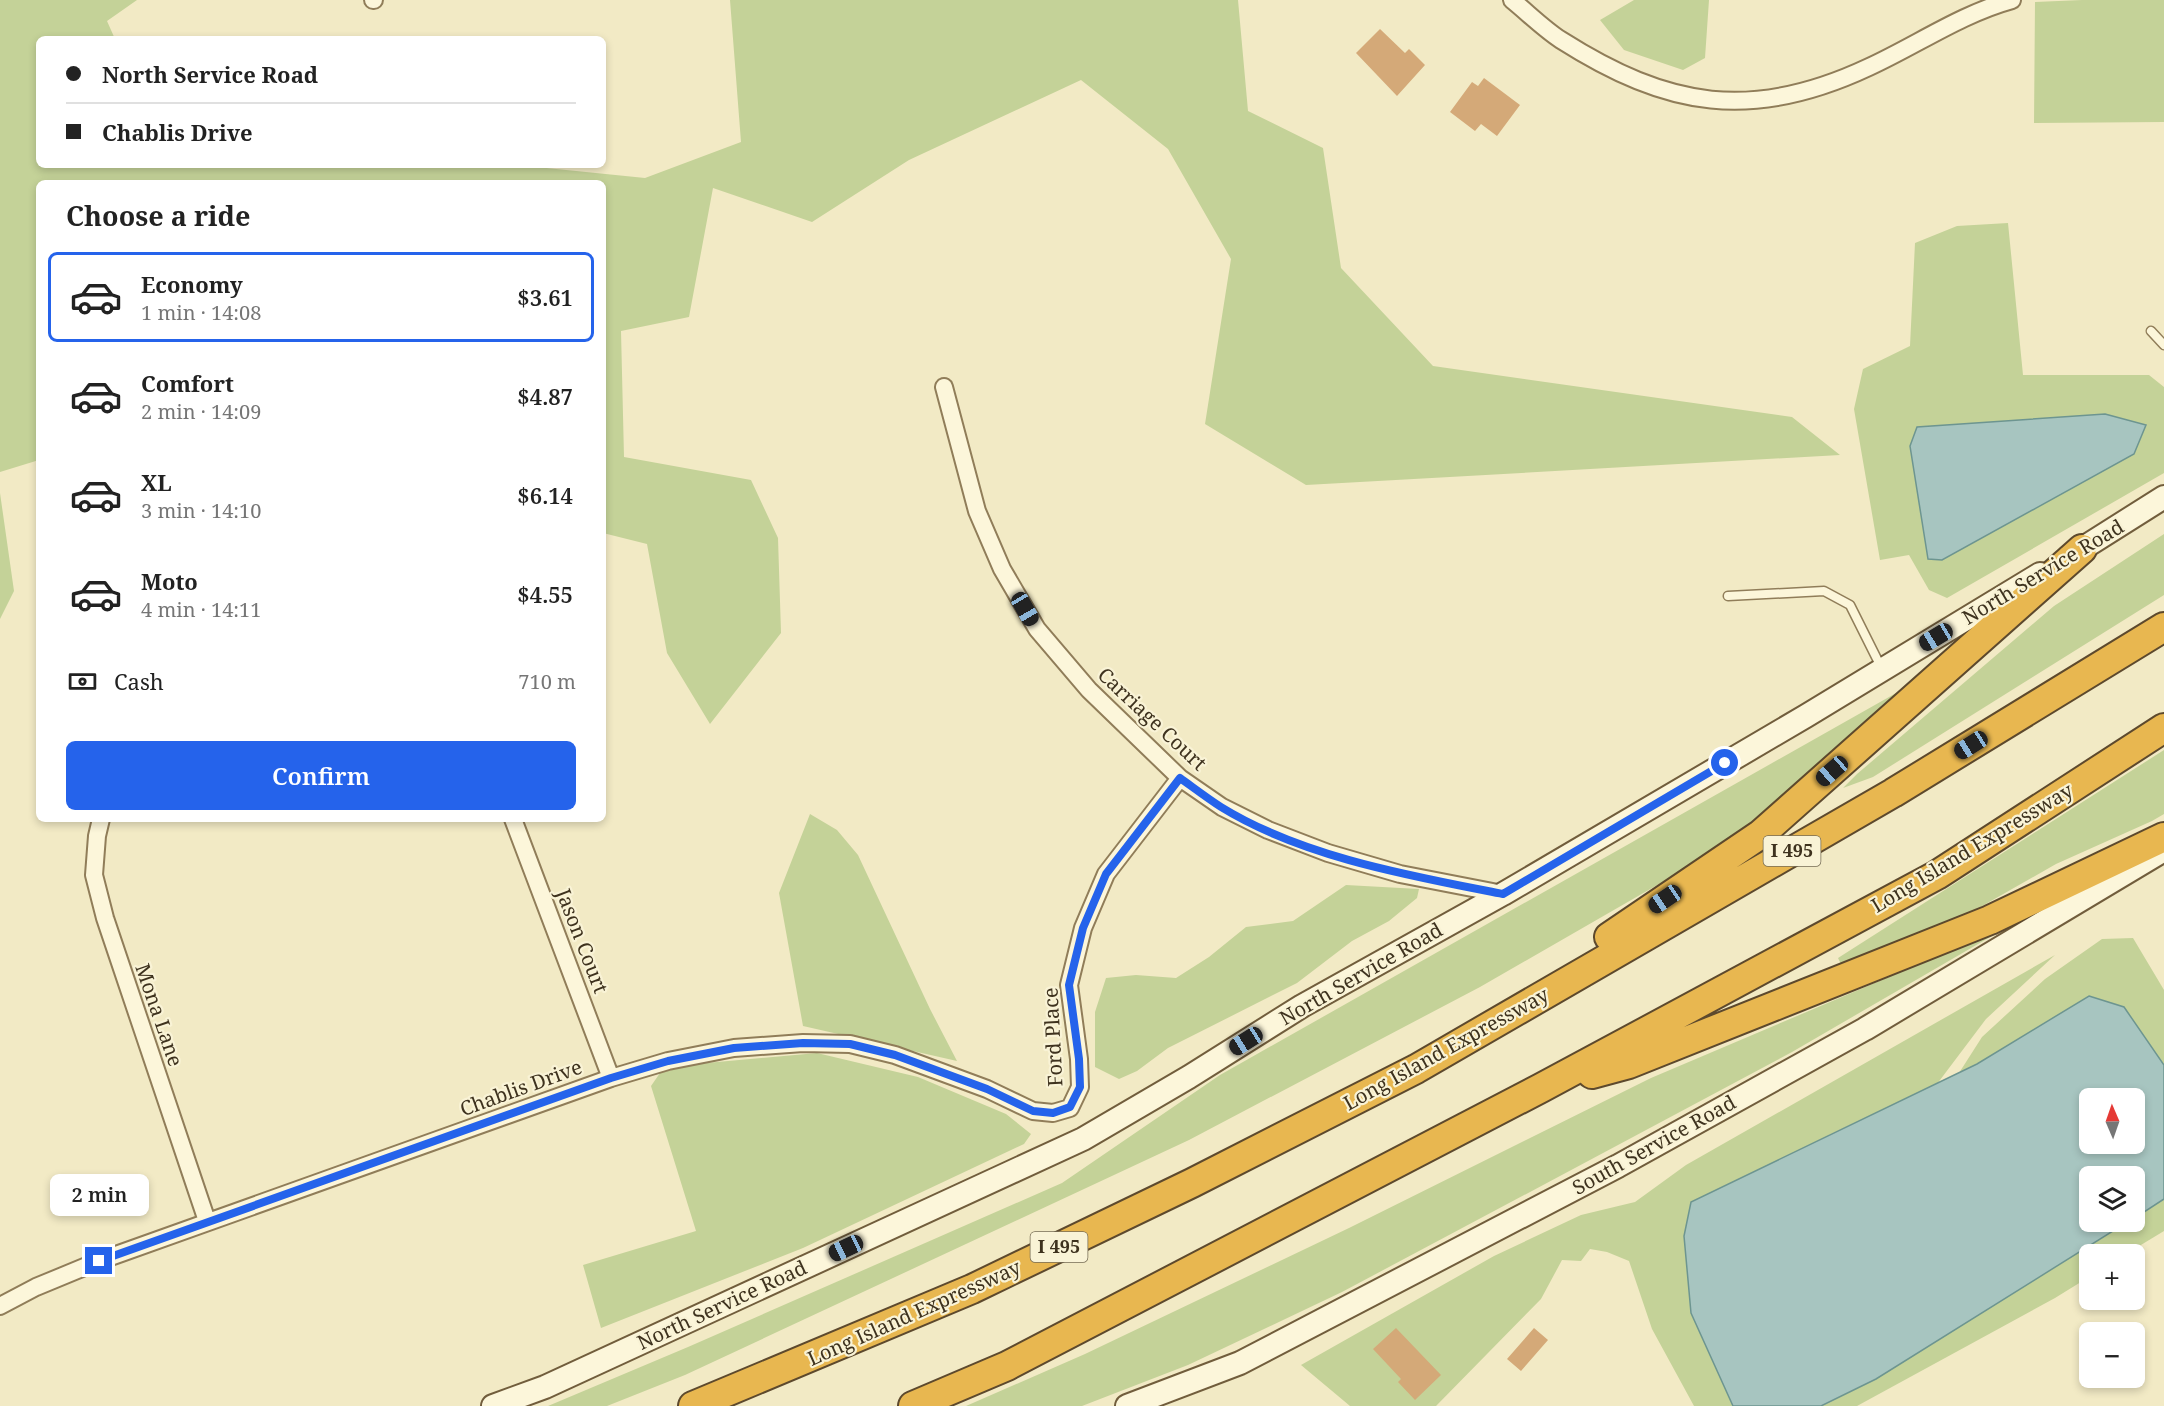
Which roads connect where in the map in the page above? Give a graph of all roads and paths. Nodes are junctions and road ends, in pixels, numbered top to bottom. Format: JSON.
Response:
{"nodes":[{"id":1,"x":1512,"y":0,"type":"edge"},
{"id":2,"x":2012,"y":0,"type":"edge"},
{"id":3,"x":2151,"y":331,"type":"dead end"},
{"id":4,"x":2164,"y":345,"type":"edge"},
{"id":5,"x":944,"y":387,"type":"dead end"},
{"id":6,"x":2164,"y":497,"type":"edge"},
{"id":7,"x":2082,"y":549,"type":"junction"},
{"id":8,"x":1728,"y":596,"type":"dead end"},
{"id":9,"x":2164,"y":627,"type":"edge"},
{"id":10,"x":1882,"y":670,"type":"junction"},
{"id":11,"x":2164,"y":728,"type":"edge"},
{"id":12,"x":1180,"y":778,"type":"junction"},
{"id":13,"x":100,"y":822,"type":"edge"},
{"id":14,"x":514,"y":822,"type":"edge"},
{"id":15,"x":2164,"y":837,"type":"edge"},
{"id":16,"x":2164,"y":850,"type":"edge"},
{"id":17,"x":1503,"y":894,"type":"junction"},
{"id":18,"x":1416,"y":1069,"type":"junction"},
{"id":19,"x":611,"y":1078,"type":"junction"},
{"id":20,"x":1541,"y":1088,"type":"junction"},
{"id":21,"x":1070,"y":1107,"type":"joint"},
{"id":22,"x":207,"y":1221,"type":"junction"},
{"id":23,"x":0,"y":1306,"type":"edge"},
{"id":24,"x":493,"y":1406,"type":"edge"},
{"id":25,"x":693,"y":1406,"type":"edge"},
{"id":26,"x":913,"y":1406,"type":"edge"},
{"id":27,"x":1127,"y":1406,"type":"edge"}],
"edges":[{"from":1,"to":2,"type":"street"},
{"from":3,"to":4,"type":"lane"},
{"from":5,"to":12,"type":"street","name":"Carriage Court"},
{"from":6,"to":7,"type":"main road","name":"North Service Road"},
{"from":7,"to":10,"type":"main road","name":"North Service Road"},
{"from":7,"to":18,"type":"highway"},
{"from":8,"to":10,"type":"lane"},
{"from":9,"to":18,"type":"highway","name":"Long Island Expressway","number":"I 495"},
{"from":10,"to":17,"type":"main road","name":"North Service Road"},
{"from":11,"to":20,"type":"highway","name":"Long Island Expressway"},
{"from":12,"to":17,"type":"street","name":"Carriage Court"},
{"from":12,"to":21,"type":"street","name":"Ford Place"},
{"from":13,"to":22,"type":"street","name":"Mona Lane"},
{"from":14,"to":19,"type":"street","name":"Jason Court"},
{"from":15,"to":20,"type":"highway"},
{"from":16,"to":27,"type":"main road","name":"South Service Road"},
{"from":17,"to":24,"type":"main road","name":"North Service Road"},
{"from":18,"to":25,"type":"highway","name":"Long Island Expressway","number":"I 495"},
{"from":19,"to":21,"type":"street","name":"Chablis Drive"},
{"from":19,"to":22,"type":"street","name":"Chablis Drive"},
{"from":20,"to":26,"type":"highway","name":"Long Island Expressway"},
{"from":22,"to":23,"type":"street","name":"Chablis Drive"}]}
